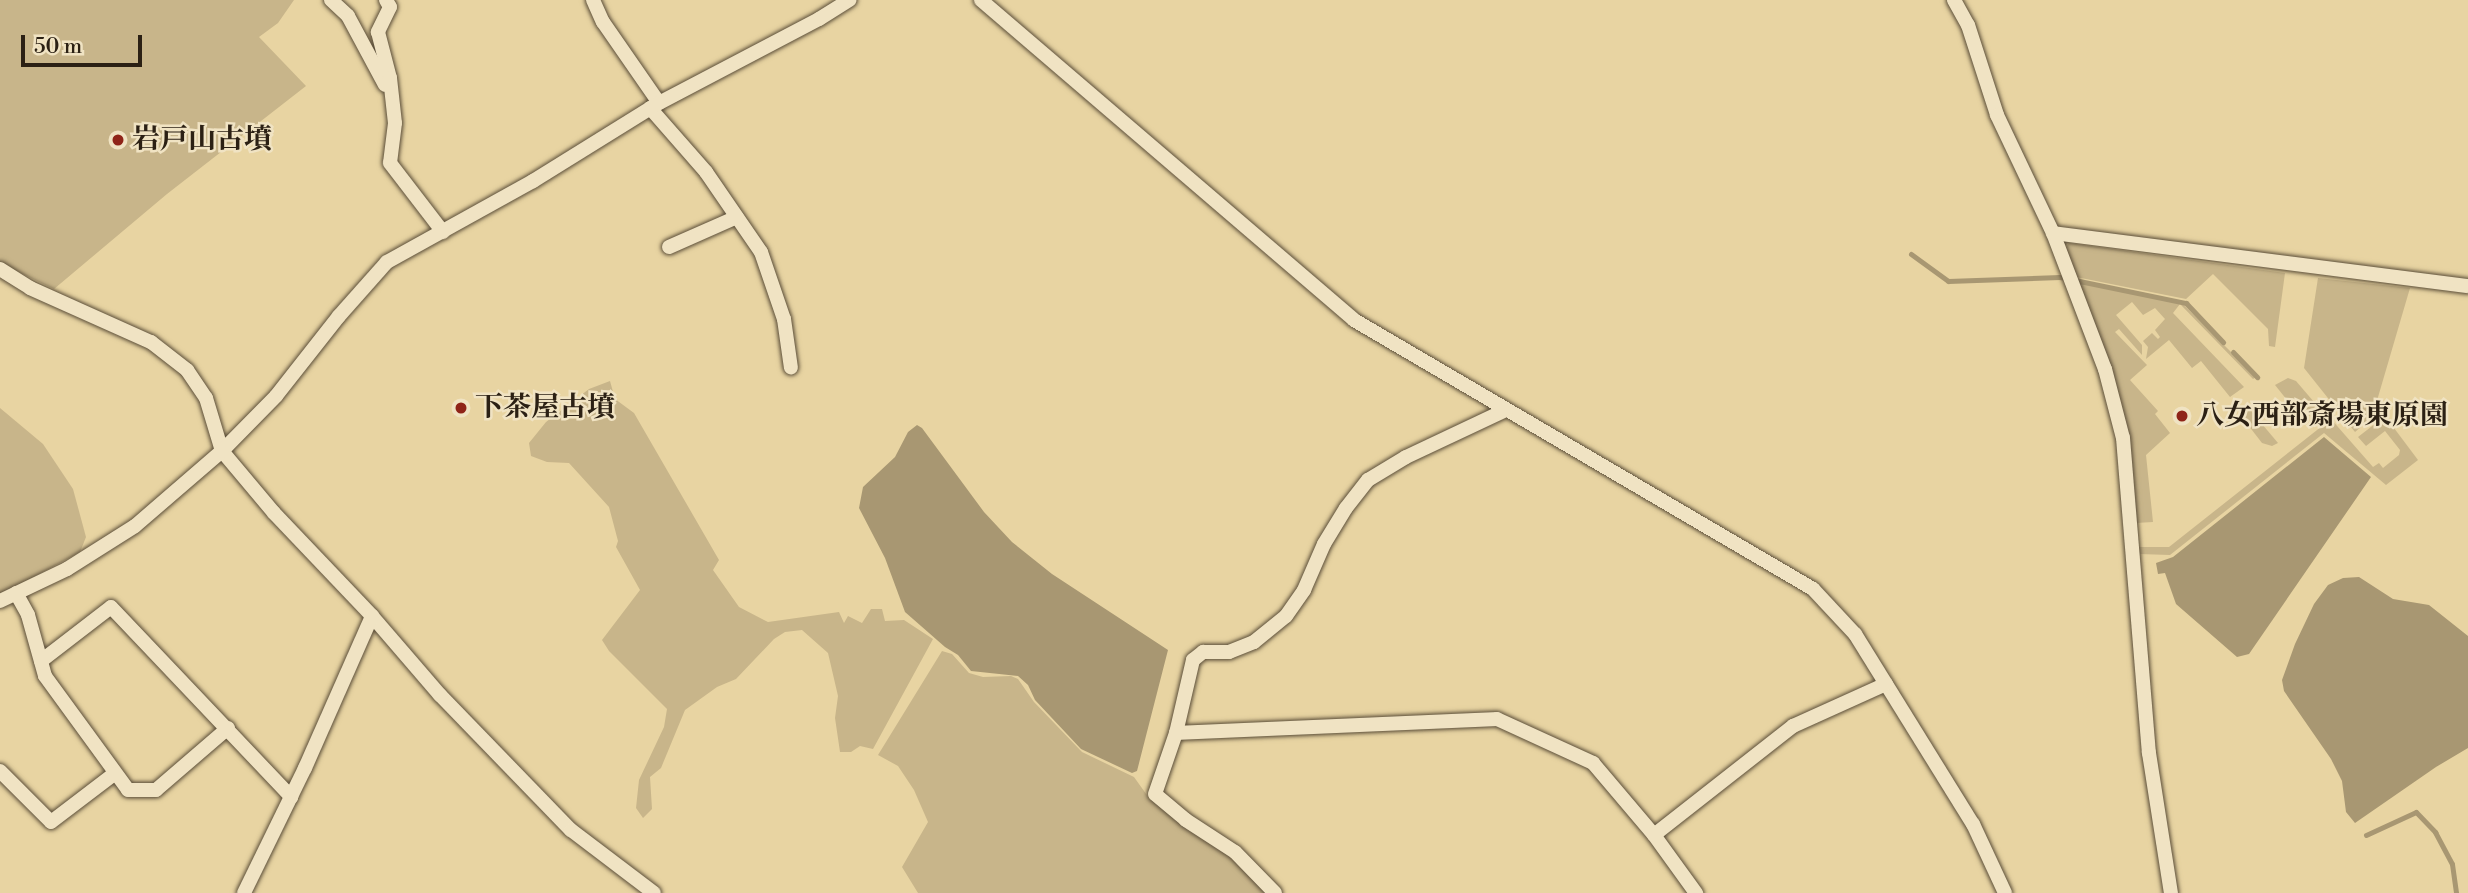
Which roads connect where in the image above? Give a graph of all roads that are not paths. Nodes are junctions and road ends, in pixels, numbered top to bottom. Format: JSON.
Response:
{"nodes":[{"id":1,"x":331,"y":0,"type":"edge"},
{"id":2,"x":386,"y":0,"type":"edge"},
{"id":3,"x":593,"y":0,"type":"edge"},
{"id":4,"x":849,"y":0,"type":"edge"},
{"id":5,"x":981,"y":0,"type":"edge"},
{"id":6,"x":1954,"y":0,"type":"edge"},
{"id":7,"x":390,"y":95,"type":"junction"},
{"id":8,"x":654,"y":105,"type":"junction"},
{"id":9,"x":737,"y":217,"type":"junction"},
{"id":10,"x":443,"y":232,"type":"junction"},
{"id":11,"x":2053,"y":233,"type":"junction"},
{"id":12,"x":669,"y":247,"type":"dead end"},
{"id":13,"x":0,"y":269,"type":"edge"},
{"id":14,"x":2468,"y":286,"type":"edge"},
{"id":15,"x":791,"y":368,"type":"dead end"},
{"id":16,"x":1506,"y":410,"type":"junction"},
{"id":17,"x":222,"y":451,"type":"junction"},
{"id":18,"x":16,"y":593,"type":"junction"},
{"id":19,"x":0,"y":601,"type":"edge"},
{"id":20,"x":372,"y":616,"type":"junction"},
{"id":21,"x":41,"y":661,"type":"junction"},
{"id":22,"x":1886,"y":684,"type":"junction"},
{"id":23,"x":228,"y":728,"type":"junction"},
{"id":24,"x":1176,"y":733,"type":"junction"},
{"id":25,"x":114,"y":774,"type":"junction"},
{"id":26,"x":2,"y":777,"type":"edge"},
{"id":27,"x":291,"y":797,"type":"junction"},
{"id":28,"x":1654,"y":835,"type":"junction"},
{"id":29,"x":244,"y":893,"type":"edge"},
{"id":30,"x":654,"y":893,"type":"edge"},
{"id":31,"x":1275,"y":893,"type":"edge"},
{"id":32,"x":1696,"y":893,"type":"edge"},
{"id":33,"x":2005,"y":893,"type":"edge"},
{"id":34,"x":2171,"y":893,"type":"edge"}],
"edges":[{"from":1,"to":7,"type":"street"},
{"from":2,"to":7,"type":"street"},
{"from":3,"to":8,"type":"street"},
{"from":4,"to":8,"type":"street"},
{"from":5,"to":16,"type":"street"},
{"from":6,"to":11,"type":"street"},
{"from":7,"to":10,"type":"street"},
{"from":8,"to":9,"type":"street"},
{"from":8,"to":10,"type":"street"},
{"from":9,"to":12,"type":"street"},
{"from":9,"to":15,"type":"street"},
{"from":10,"to":17,"type":"street"},
{"from":11,"to":14,"type":"street"},
{"from":11,"to":34,"type":"street"},
{"from":13,"to":17,"type":"street"},
{"from":16,"to":22,"type":"street"},
{"from":16,"to":24,"type":"street"},
{"from":17,"to":18,"type":"street"},
{"from":17,"to":20,"type":"street"},
{"from":18,"to":19,"type":"street"},
{"from":18,"to":21,"type":"street"},
{"from":20,"to":27,"type":"street"},
{"from":20,"to":30,"type":"street"},
{"from":21,"to":23,"type":"street"},
{"from":21,"to":25,"type":"street"},
{"from":22,"to":28,"type":"street"},
{"from":22,"to":33,"type":"street"},
{"from":23,"to":25,"type":"street"},
{"from":23,"to":27,"type":"street"},
{"from":24,"to":28,"type":"street"},
{"from":24,"to":31,"type":"street"},
{"from":25,"to":26,"type":"street"},
{"from":27,"to":29,"type":"street"},
{"from":28,"to":32,"type":"street"}]}
